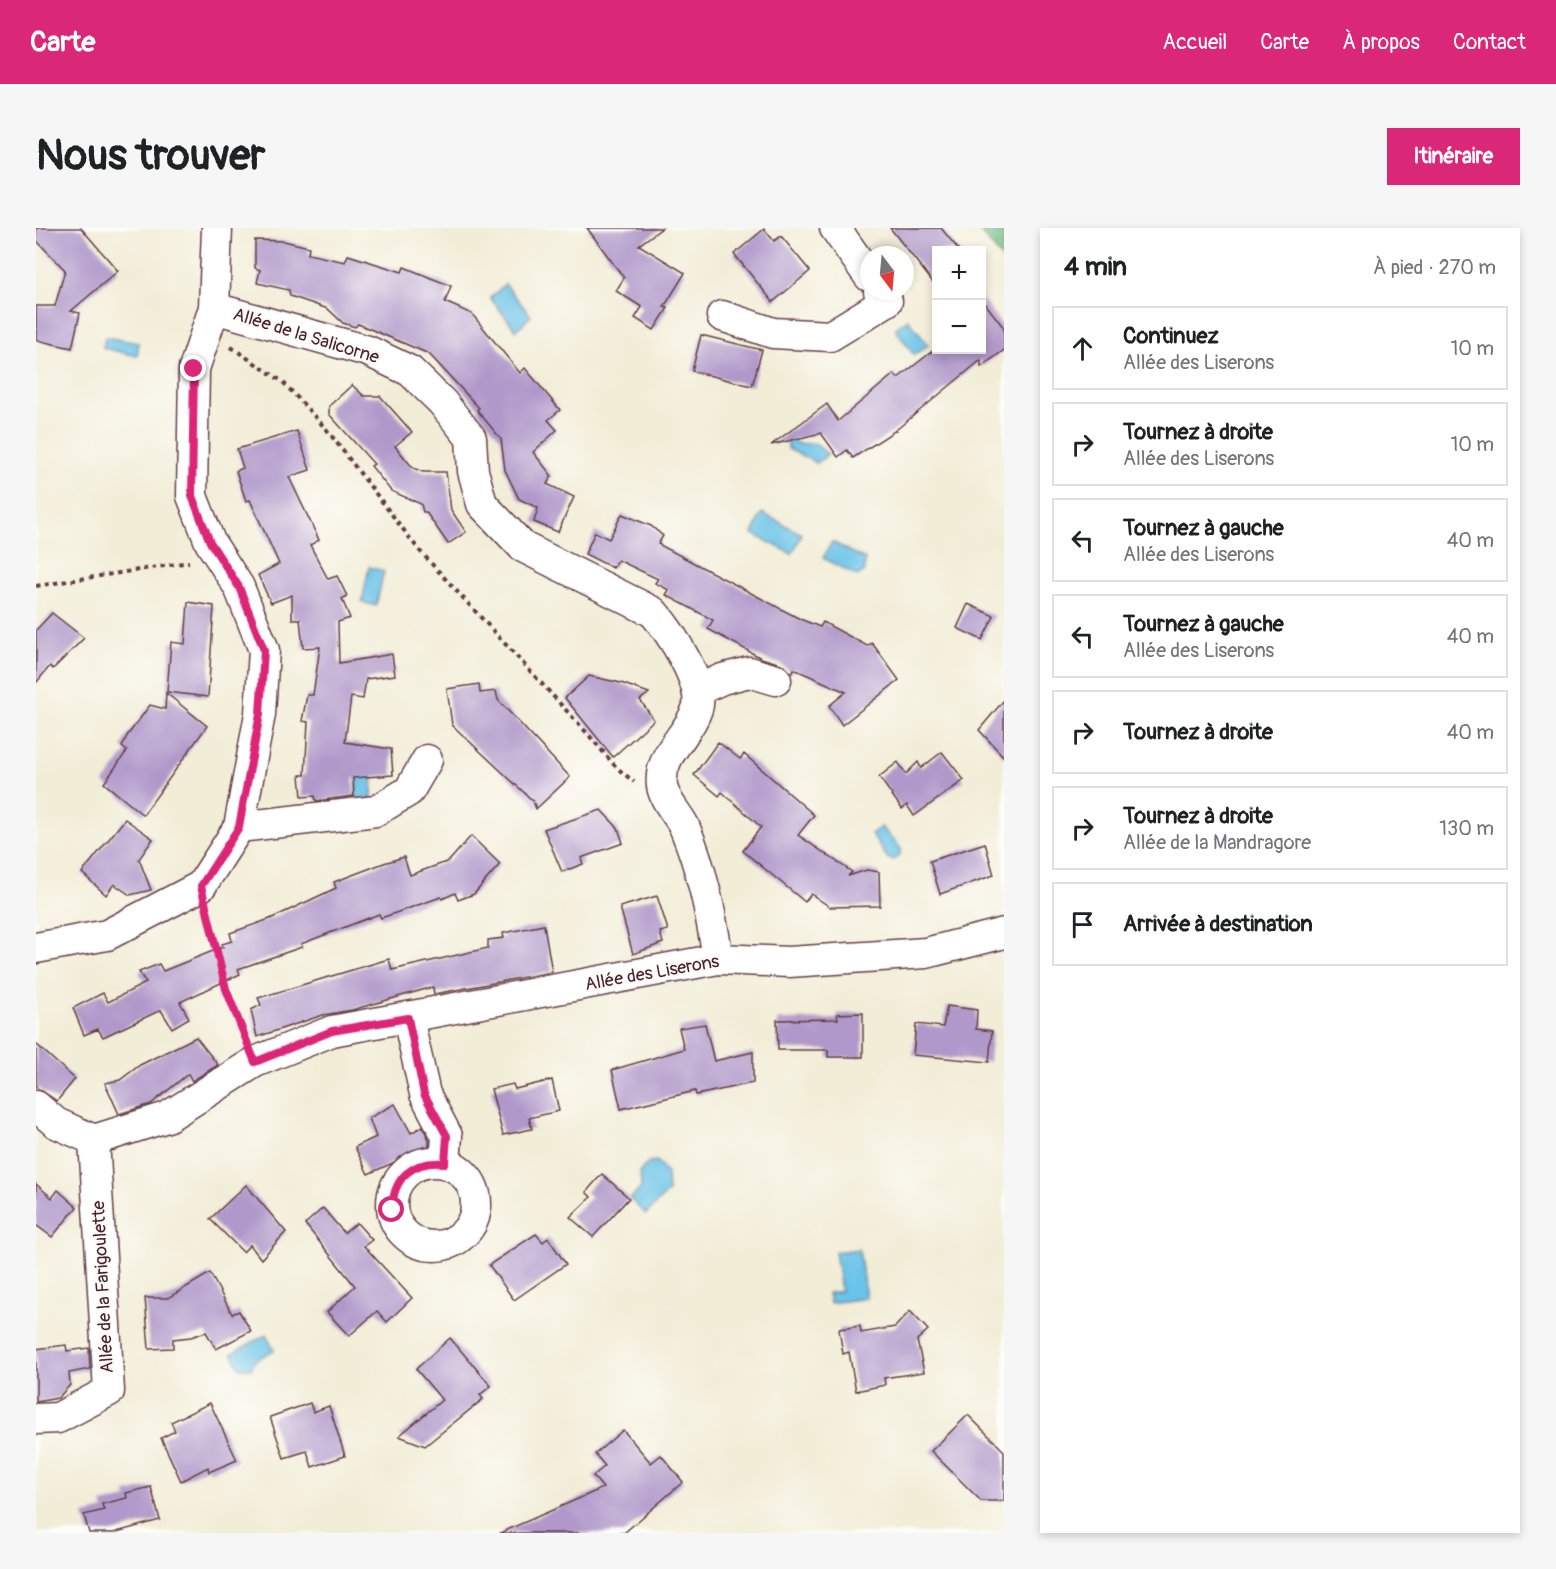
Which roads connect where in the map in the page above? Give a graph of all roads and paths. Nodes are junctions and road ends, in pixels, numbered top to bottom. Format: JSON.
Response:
{"nodes":[{"id":1,"x":217,"y":228,"type":"edge"},
{"id":2,"x":835,"y":228,"type":"edge"},
{"id":3,"x":860,"y":263,"type":"edge"},
{"id":4,"x":886,"y":300,"type":"edge"},
{"id":5,"x":722,"y":316,"type":"dead end"},
{"id":6,"x":211,"y":318,"type":"junction"},
{"id":7,"x":197,"y":561,"type":"dead end"},
{"id":8,"x":36,"y":586,"type":"edge"},
{"id":9,"x":776,"y":680,"type":"dead end"},
{"id":10,"x":698,"y":690,"type":"junction"},
{"id":11,"x":427,"y":760,"type":"dead end"},
{"id":12,"x":669,"y":800,"type":"junction"},
{"id":13,"x":239,"y":827,"type":"junction"},
{"id":14,"x":201,"y":886,"type":"junction"},
{"id":15,"x":1004,"y":933,"type":"edge"},
{"id":16,"x":36,"y":948,"type":"edge"},
{"id":17,"x":718,"y":959,"type":"junction"},
{"id":18,"x":408,"y":1018,"type":"junction"},
{"id":19,"x":255,"y":1062,"type":"junction"},
{"id":20,"x":36,"y":1106,"type":"edge"},
{"id":21,"x":94,"y":1140,"type":"junction"},
{"id":22,"x":445,"y":1163,"type":"dead end"},
{"id":23,"x":36,"y":1419,"type":"edge"}],
"edges":[{"from":1,"to":6,"type":"street"},
{"from":2,"to":3,"type":"street"},
{"from":4,"to":5,"type":"street"},
{"from":6,"to":10,"type":"street","name":"Allée de la Salicorne"},
{"from":6,"to":12,"type":"path"},
{"from":6,"to":13,"type":"street"},
{"from":7,"to":8,"type":"path"},
{"from":9,"to":10,"type":"street"},
{"from":10,"to":12,"type":"street"},
{"from":11,"to":13,"type":"street"},
{"from":12,"to":17,"type":"street"},
{"from":13,"to":14,"type":"street"},
{"from":14,"to":16,"type":"street"},
{"from":14,"to":19,"type":"path"},
{"from":15,"to":17,"type":"street","name":"Allée des Liserons"},
{"from":17,"to":18,"type":"street","name":"Allée des Liserons"},
{"from":18,"to":19,"type":"street","name":"Allée des Liserons"},
{"from":18,"to":22,"type":"street"},
{"from":19,"to":21,"type":"street","name":"Allée des Liserons"},
{"from":20,"to":21,"type":"street"},
{"from":21,"to":23,"type":"street","name":"Allée de la Farigoulette"}]}
